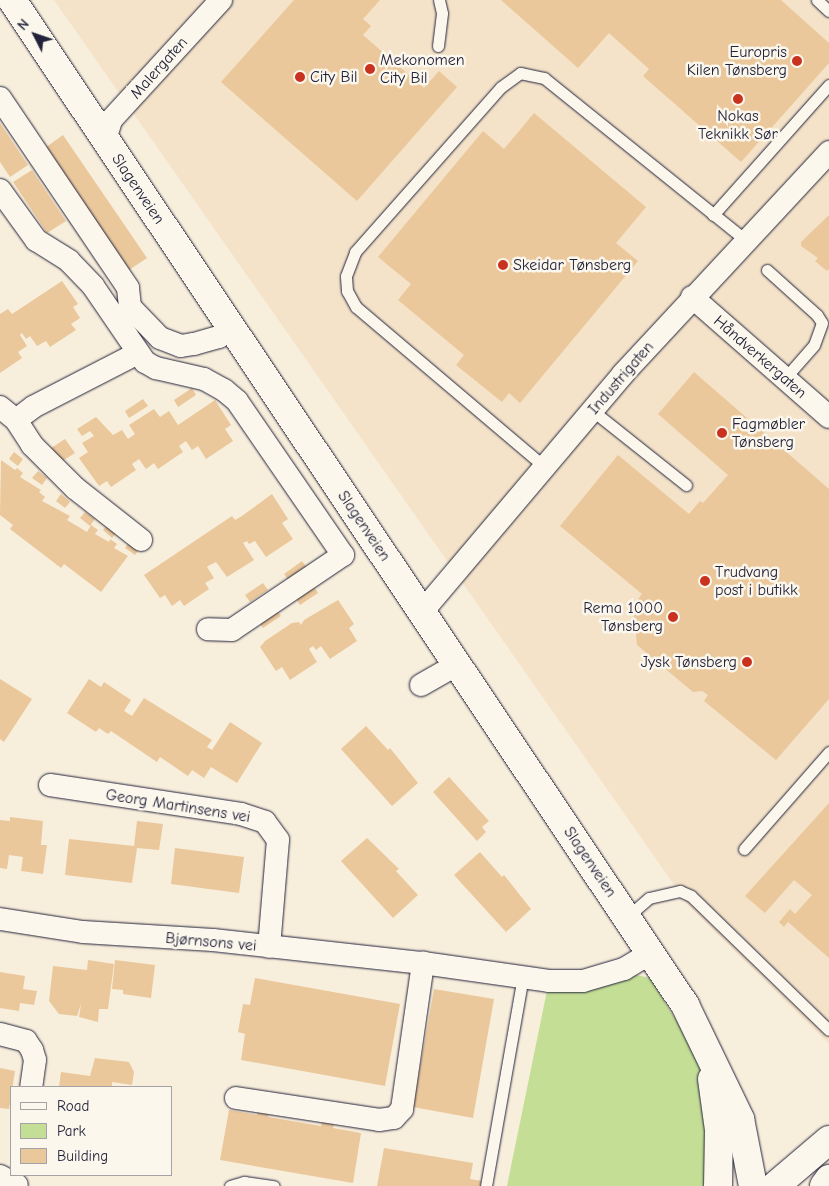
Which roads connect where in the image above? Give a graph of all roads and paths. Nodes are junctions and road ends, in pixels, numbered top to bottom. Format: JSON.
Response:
{"nodes":[{"id":1,"x":12,"y":0,"type":"edge"},
{"id":2,"x":221,"y":0,"type":"edge"},
{"id":3,"x":438,"y":0,"type":"edge"},
{"id":4,"x":816,"y":0,"type":"edge"},
{"id":5,"x":829,"y":11,"type":"edge"},
{"id":6,"x":438,"y":46,"type":"dead end"},
{"id":7,"x":829,"y":84,"type":"edge"},
{"id":8,"x":0,"y":98,"type":"edge"},
{"id":9,"x":105,"y":140,"type":"junction"},
{"id":10,"x":829,"y":152,"type":"edge"},
{"id":11,"x":0,"y":190,"type":"edge"},
{"id":12,"x":714,"y":215,"type":"junction"},
{"id":13,"x":747,"y":242,"type":"junction"},
{"id":14,"x":768,"y":270,"type":"dead end"},
{"id":15,"x":692,"y":296,"type":"junction"},
{"id":16,"x":106,"y":305,"type":"junction"},
{"id":17,"x":130,"y":306,"type":"junction"},
{"id":18,"x":232,"y":329,"type":"junction"},
{"id":19,"x":138,"y":353,"type":"junction"},
{"id":20,"x":785,"y":378,"type":"junction"},
{"id":21,"x":592,"y":411,"type":"junction"},
{"id":22,"x":8,"y":414,"type":"edge"},
{"id":23,"x":829,"y":417,"type":"edge"},
{"id":24,"x":546,"y":468,"type":"junction"},
{"id":25,"x":686,"y":485,"type":"dead end"},
{"id":26,"x":141,"y":540,"type":"dead end"},
{"id":27,"x":422,"y":612,"type":"junction"},
{"id":28,"x":208,"y":628,"type":"dead end"},
{"id":29,"x":456,"y":665,"type":"junction"},
{"id":30,"x":421,"y":685,"type":"dead end"},
{"id":31,"x":829,"y":752,"type":"edge"},
{"id":32,"x":50,"y":785,"type":"dead end"},
{"id":33,"x":744,"y":849,"type":"dead end"},
{"id":34,"x":627,"y":916,"type":"junction"},
{"id":35,"x":0,"y":919,"type":"edge"},
{"id":36,"x":270,"y":947,"type":"junction"},
{"id":37,"x":651,"y":953,"type":"junction"},
{"id":38,"x":423,"y":963,"type":"junction"},
{"id":39,"x":523,"y":976,"type":"junction"},
{"id":40,"x":829,"y":1030,"type":"edge"},
{"id":41,"x":0,"y":1034,"type":"edge"},
{"id":42,"x":708,"y":1055,"type":"junction"},
{"id":43,"x":31,"y":1086,"type":"edge"},
{"id":44,"x":236,"y":1098,"type":"dead end"},
{"id":45,"x":829,"y":1140,"type":"edge"},
{"id":46,"x":829,"y":1180,"type":"edge"},
{"id":47,"x":230,"y":1186,"type":"edge"},
{"id":48,"x":274,"y":1186,"type":"edge"},
{"id":49,"x":486,"y":1186,"type":"edge"},
{"id":50,"x":718,"y":1186,"type":"edge"},
{"id":51,"x":753,"y":1186,"type":"edge"},
{"id":52,"x":775,"y":1186,"type":"edge"},
{"id":53,"x":824,"y":1186,"type":"edge"}],
"edges":[{"from":1,"to":9,"type":"main road","name":"Slagenveien"},
{"from":2,"to":9,"type":"street","name":"Malergaten"},
{"from":3,"to":6,"type":"lane"},
{"from":4,"to":5,"type":"lane"},
{"from":7,"to":12,"type":"lane"},
{"from":8,"to":17,"type":"street"},
{"from":9,"to":18,"type":"main road","name":"Slagenveien"},
{"from":10,"to":13,"type":"street","name":"Industrigaten"},
{"from":11,"to":16,"type":"street","name":"Slagenveien"},
{"from":12,"to":13,"type":"lane"},
{"from":12,"to":24,"type":"lane"},
{"from":13,"to":15,"type":"street","name":"Industrigaten"},
{"from":14,"to":20,"type":"lane"},
{"from":15,"to":20,"type":"street","name":"Håndverkergaten"},
{"from":15,"to":21,"type":"street","name":"Industrigaten"},
{"from":16,"to":17,"type":"street"},
{"from":16,"to":19,"type":"street","name":"Slagenveien"},
{"from":17,"to":18,"type":"street"},
{"from":18,"to":27,"type":"main road","name":"Slagenveien"},
{"from":19,"to":22,"type":"street"},
{"from":19,"to":28,"type":"street","name":"Slagenveien"},
{"from":20,"to":23,"type":"street","name":"Håndverkergaten"},
{"from":21,"to":24,"type":"street","name":"Industrigaten"},
{"from":21,"to":25,"type":"lane"},
{"from":22,"to":26,"type":"street"},
{"from":24,"to":27,"type":"street","name":"Industrigaten"},
{"from":27,"to":29,"type":"main road","name":"Slagenveien"},
{"from":29,"to":30,"type":"street"},
{"from":29,"to":34,"type":"main road","name":"Slagenveien"},
{"from":31,"to":33,"type":"lane"},
{"from":32,"to":36,"type":"street","name":"Georg Martinsens vei"},
{"from":34,"to":37,"type":"main road","name":"Slagenveien"},
{"from":34,"to":40,"type":"lane"},
{"from":35,"to":36,"type":"street","name":"Bjørnsons vei"},
{"from":36,"to":38,"type":"street","name":"Bjørnsons vei"},
{"from":37,"to":39,"type":"street","name":"Bjørnsons vei"},
{"from":37,"to":42,"type":"main road","name":"Slagenveien"},
{"from":38,"to":39,"type":"street","name":"Bjørnsons vei"},
{"from":38,"to":44,"type":"street"},
{"from":39,"to":49,"type":"lane"},
{"from":41,"to":43,"type":"street"},
{"from":42,"to":50,"type":"main road","name":"Slagenveien"},
{"from":42,"to":51,"type":"main road","name":"Slagenveien"},
{"from":45,"to":52,"type":"main road"},
{"from":46,"to":53,"type":"main road"},
{"from":47,"to":48,"type":"lane"}]}
